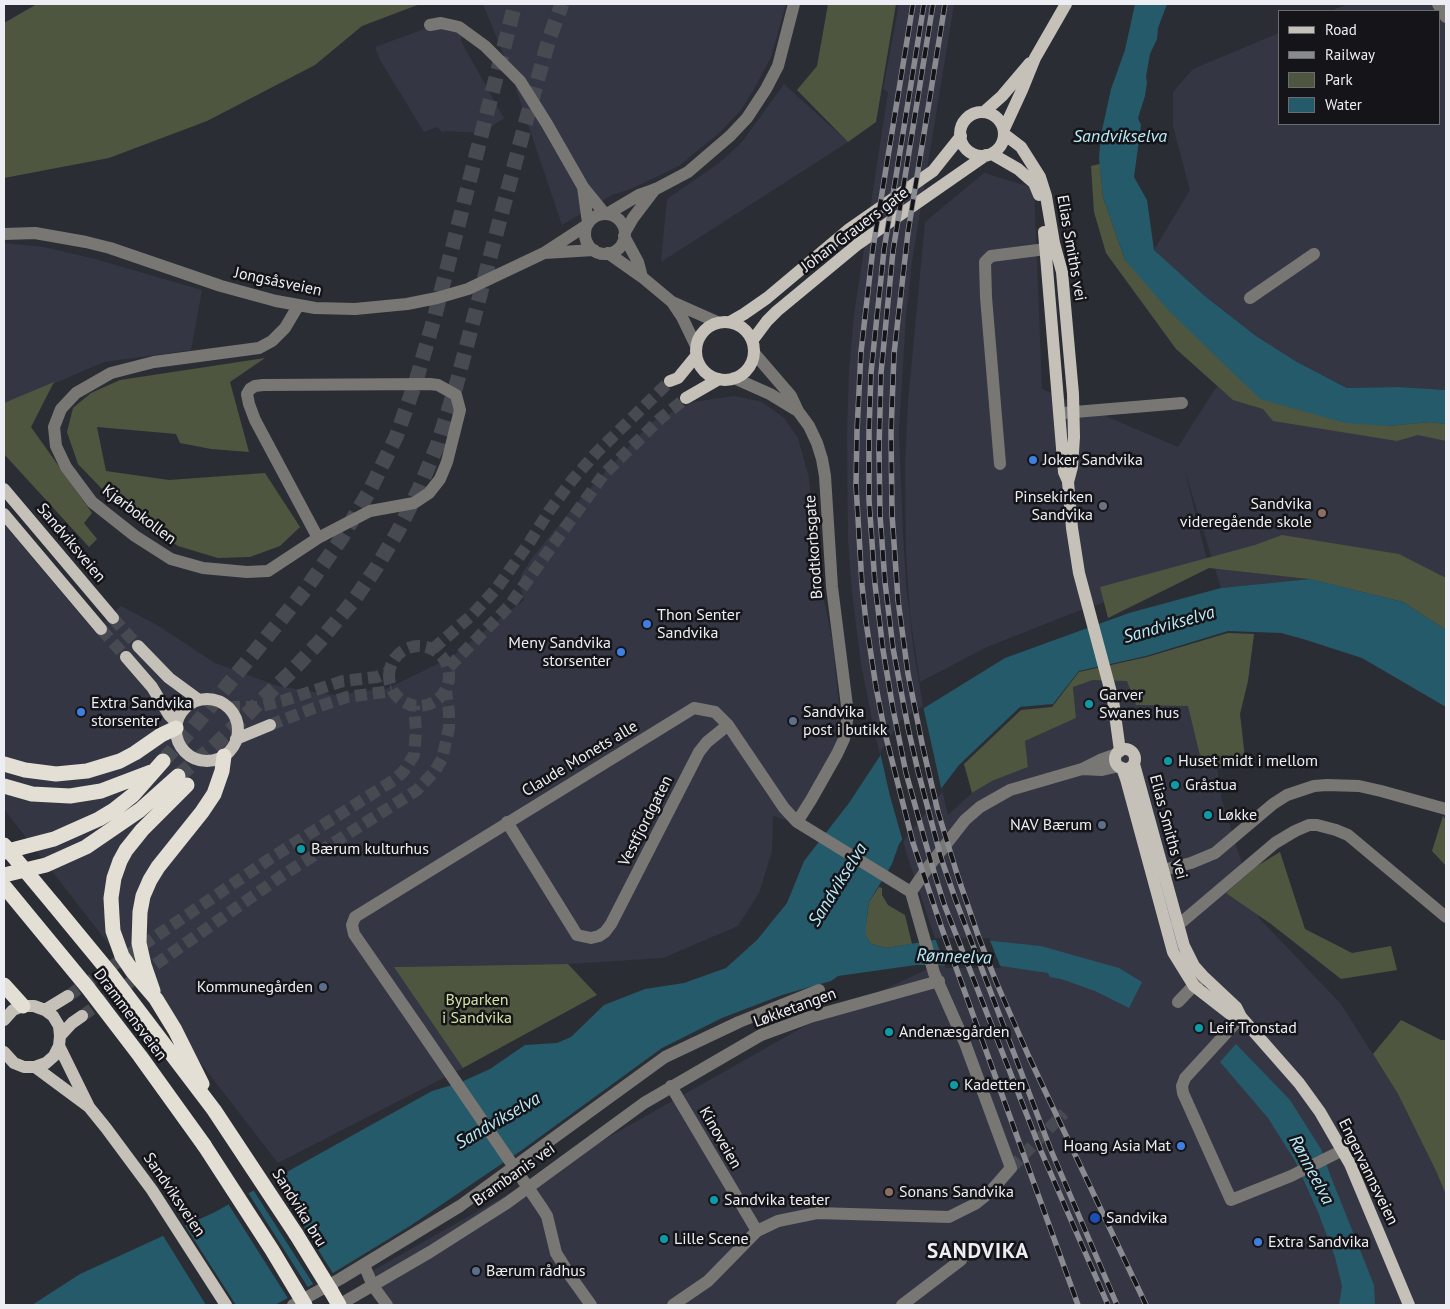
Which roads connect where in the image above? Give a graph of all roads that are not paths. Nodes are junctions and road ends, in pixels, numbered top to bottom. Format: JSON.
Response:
{"nodes":[{"id":1,"x":794,"y":4,"type":"edge"},
{"id":2,"x":1066,"y":4,"type":"edge"},
{"id":3,"x":1438,"y":4,"type":"edge"},
{"id":4,"x":1446,"y":17,"type":"edge"},
{"id":5,"x":430,"y":25,"type":"dead end"},
{"id":6,"x":1035,"y":58,"type":"junction"},
{"id":7,"x":984,"y":112,"type":"junction"},
{"id":8,"x":1004,"y":131,"type":"junction"},
{"id":9,"x":961,"y":136,"type":"junction"},
{"id":10,"x":989,"y":155,"type":"junction"},
{"id":11,"x":582,"y":187,"type":"junction"},
{"id":12,"x":656,"y":189,"type":"junction"},
{"id":13,"x":606,"y":214,"type":"junction"},
{"id":14,"x":588,"y":224,"type":"junction"},
{"id":15,"x":4,"y":234,"type":"edge"},
{"id":16,"x":624,"y":234,"type":"junction"},
{"id":17,"x":1046,"y":249,"type":"junction"},
{"id":18,"x":594,"y":250,"type":"junction"},
{"id":19,"x":544,"y":253,"type":"junction"},
{"id":20,"x":608,"y":253,"type":"junction"},
{"id":21,"x":1314,"y":254,"type":"dead end"},
{"id":22,"x":642,"y":277,"type":"junction"},
{"id":23,"x":1253,"y":296,"type":"dead end"},
{"id":24,"x":672,"y":302,"type":"junction"},
{"id":25,"x":298,"y":306,"type":"junction"},
{"id":26,"x":723,"y":322,"type":"junction"},
{"id":27,"x":753,"y":347,"type":"junction"},
{"id":28,"x":696,"y":351,"type":"junction"},
{"id":29,"x":734,"y":378,"type":"junction"},
{"id":30,"x":719,"y":379,"type":"junction"},
{"id":31,"x":670,"y":381,"type":"tunnel mouth"},
{"id":32,"x":686,"y":398,"type":"tunnel mouth"},
{"id":33,"x":1182,"y":403,"type":"dead end"},
{"id":34,"x":798,"y":411,"type":"junction"},
{"id":35,"x":1060,"y":412,"type":"junction"},
{"id":36,"x":1074,"y":412,"type":"junction"},
{"id":37,"x":1000,"y":464,"type":"dead end"},
{"id":38,"x":1068,"y":482,"type":"junction"},
{"id":39,"x":4,"y":489,"type":"edge"},
{"id":40,"x":4,"y":514,"type":"edge"},
{"id":41,"x":318,"y":538,"type":"junction"},
{"id":42,"x":113,"y":618,"type":"tunnel mouth"},
{"id":43,"x":101,"y":629,"type":"tunnel mouth"},
{"id":44,"x":138,"y":646,"type":"tunnel mouth"},
{"id":45,"x":126,"y":657,"type":"tunnel mouth"},
{"id":46,"x":199,"y":700,"type":"junction"},
{"id":47,"x":270,"y":724,"type":"tunnel mouth"},
{"id":48,"x":176,"y":725,"type":"junction"},
{"id":49,"x":728,"y":725,"type":"junction"},
{"id":50,"x":236,"y":739,"type":"junction"},
{"id":51,"x":224,"y":756,"type":"junction"},
{"id":52,"x":1122,"y":758,"type":"junction"},
{"id":53,"x":4,"y":764,"type":"edge"},
{"id":54,"x":4,"y":786,"type":"edge"},
{"id":55,"x":1446,"y":809,"type":"edge"},
{"id":56,"x":507,"y":822,"type":"junction"},
{"id":57,"x":797,"y":822,"type":"junction"},
{"id":58,"x":4,"y":845,"type":"edge"},
{"id":59,"x":4,"y":852,"type":"edge"},
{"id":60,"x":1163,"y":870,"type":"junction"},
{"id":61,"x":4,"y":875,"type":"edge"},
{"id":62,"x":4,"y":886,"type":"edge"},
{"id":63,"x":911,"y":892,"type":"junction"},
{"id":64,"x":1164,"y":898,"type":"junction"},
{"id":65,"x":1446,"y":916,"type":"edge"},
{"id":66,"x":1177,"y":924,"type":"junction"},
{"id":67,"x":936,"y":977,"type":"junction"},
{"id":68,"x":1198,"y":981,"type":"junction"},
{"id":69,"x":4,"y":985,"type":"edge"},
{"id":70,"x":818,"y":990,"type":"dead end"},
{"id":71,"x":68,"y":996,"type":"tunnel mouth"},
{"id":72,"x":156,"y":999,"type":"junction"},
{"id":73,"x":1178,"y":1002,"type":"dead end"},
{"id":74,"x":23,"y":1006,"type":"junction"},
{"id":75,"x":45,"y":1010,"type":"junction"},
{"id":76,"x":82,"y":1016,"type":"tunnel mouth"},
{"id":77,"x":1241,"y":1017,"type":"junction"},
{"id":78,"x":4,"y":1020,"type":"edge"},
{"id":79,"x":60,"y":1041,"type":"junction"},
{"id":80,"x":4,"y":1052,"type":"edge"},
{"id":81,"x":18,"y":1064,"type":"junction"},
{"id":82,"x":4,"y":1067,"type":"edge"},
{"id":83,"x":36,"y":1067,"type":"junction"},
{"id":84,"x":671,"y":1086,"type":"junction"},
{"id":85,"x":89,"y":1107,"type":"junction"},
{"id":86,"x":214,"y":1110,"type":"junction"},
{"id":87,"x":228,"y":1130,"type":"joint"},
{"id":88,"x":1342,"y":1150,"type":"junction"},
{"id":89,"x":757,"y":1231,"type":"junction"},
{"id":90,"x":961,"y":1260,"type":"dead end"},
{"id":91,"x":364,"y":1264,"type":"junction"},
{"id":92,"x":373,"y":1286,"type":"junction"},
{"id":93,"x":226,"y":1305,"type":"edge"},
{"id":94,"x":293,"y":1305,"type":"edge"},
{"id":95,"x":305,"y":1305,"type":"edge"},
{"id":96,"x":339,"y":1305,"type":"edge"},
{"id":97,"x":386,"y":1305,"type":"edge"},
{"id":98,"x":591,"y":1305,"type":"edge"},
{"id":99,"x":673,"y":1305,"type":"edge"},
{"id":100,"x":902,"y":1305,"type":"edge"},
{"id":101,"x":1409,"y":1305,"type":"edge"}],
"edges":[{"from":1,"to":12,"type":"street"},
{"from":2,"to":6,"type":"main road"},
{"from":3,"to":4,"type":"street"},
{"from":5,"to":11,"type":"street"},
{"from":6,"to":7,"type":"main road"},
{"from":6,"to":8,"type":"main road"},
{"from":7,"to":8,"type":"main road"},
{"from":7,"to":9,"type":"main road"},
{"from":8,"to":10,"type":"main road"},
{"from":8,"to":36,"type":"main road","name":"Elias Smiths vei"},
{"from":9,"to":10,"type":"main road"},
{"from":9,"to":26,"type":"main road","name":"Johan Grauers gate"},
{"from":10,"to":17,"type":"main road","name":"Elias Smiths vei"},
{"from":10,"to":27,"type":"main road","name":"Johan Grauers gate"},
{"from":11,"to":13,"type":"street"},
{"from":11,"to":14,"type":"street"},
{"from":12,"to":13,"type":"street"},
{"from":12,"to":16,"type":"street"},
{"from":13,"to":14,"type":"street"},
{"from":13,"to":16,"type":"street"},
{"from":14,"to":18,"type":"street"},
{"from":14,"to":19,"type":"street","name":"Jongsåsveien"},
{"from":15,"to":25,"type":"street","name":"Jongsåsveien"},
{"from":16,"to":20,"type":"street"},
{"from":16,"to":22,"type":"street"},
{"from":17,"to":35,"type":"main road","name":"Elias Smiths vei"},
{"from":17,"to":37,"type":"street","name":"Elias Smiths vei"},
{"from":18,"to":19,"type":"street","name":"Jongsåsveien"},
{"from":18,"to":20,"type":"street"},
{"from":19,"to":25,"type":"street","name":"Jongsåsveien"},
{"from":20,"to":22,"type":"street"},
{"from":21,"to":23,"type":"street"},
{"from":22,"to":24,"type":"street"},
{"from":24,"to":26,"type":"street"},
{"from":24,"to":28,"type":"street"},
{"from":25,"to":41,"type":"street","name":"Kjørbokollen"},
{"from":26,"to":27,"type":"main road"},
{"from":26,"to":28,"type":"main road"},
{"from":27,"to":29,"type":"main road"},
{"from":27,"to":34,"type":"street","name":"Brodtkorbsgate"},
{"from":28,"to":30,"type":"main road"},
{"from":28,"to":31,"type":"main road"},
{"from":29,"to":30,"type":"main road"},
{"from":29,"to":34,"type":"street","name":"Brodtkorbsgate"},
{"from":30,"to":32,"type":"main road"},
{"from":33,"to":36,"type":"street"},
{"from":34,"to":57,"type":"street","name":"Brodtkorbsgate"},
{"from":35,"to":36,"type":"street"},
{"from":35,"to":38,"type":"main road","name":"Elias Smiths vei"},
{"from":36,"to":38,"type":"main road","name":"Elias Smiths vei"},
{"from":38,"to":52,"type":"main road","name":"Elias Smiths vei"},
{"from":39,"to":42,"type":"main road","name":"Sandviksveien"},
{"from":40,"to":43,"type":"main road","name":"Sandviksveien"},
{"from":41,"to":41,"type":"street","name":"Kjørbokollen"},
{"from":44,"to":46,"type":"main road"},
{"from":45,"to":48,"type":"main road"},
{"from":46,"to":48,"type":"main road"},
{"from":46,"to":50,"type":"main road"},
{"from":47,"to":50,"type":"main road"},
{"from":48,"to":51,"type":"main road"},
{"from":48,"to":53,"type":"highway"},
{"from":49,"to":56,"type":"street","name":"Claude Monets alle"},
{"from":49,"to":56,"type":"street","name":"Vestfjordgaten"},
{"from":49,"to":57,"type":"street","name":"Claude Monets alle"},
{"from":50,"to":51,"type":"main road"},
{"from":51,"to":72,"type":"highway"},
{"from":52,"to":60,"type":"main road","name":"Elias Smiths vei"},
{"from":52,"to":63,"type":"street"},
{"from":52,"to":64,"type":"main road","name":"Elias Smiths vei"},
{"from":54,"to":59,"type":"highway"},
{"from":55,"to":60,"type":"street"},
{"from":56,"to":98,"type":"street","name":"Claude Monets alle","bridge":true},
{"from":57,"to":63,"type":"street","name":"Claude Monets alle"},
{"from":58,"to":86,"type":"highway","name":"Drammensveien","bridge":true},
{"from":60,"to":64,"type":"main road","name":"Elias Smiths vei"},
{"from":61,"to":72,"type":"highway"},
{"from":62,"to":95,"type":"highway","name":"Drammensveien","bridge":true},
{"from":63,"to":67,"type":"street"},
{"from":64,"to":66,"type":"main road","name":"Engervannsveien"},
{"from":64,"to":68,"type":"main road","name":"Engervannsveien"},
{"from":65,"to":66,"type":"street"},
{"from":66,"to":68,"type":"main road","name":"Engervannsveien"},
{"from":67,"to":84,"type":"street","name":"Løkketangen"},
{"from":67,"to":89,"type":"street"},
{"from":68,"to":73,"type":"street"},
{"from":68,"to":77,"type":"main road","name":"Engervannsveien"},
{"from":69,"to":74,"type":"highway"},
{"from":70,"to":91,"type":"street"},
{"from":71,"to":75,"type":"main road"},
{"from":72,"to":86,"type":"highway"},
{"from":74,"to":75,"type":"main road"},
{"from":74,"to":78,"type":"main road"},
{"from":75,"to":79,"type":"main road","name":"Sandviksveien"},
{"from":76,"to":79,"type":"main road"},
{"from":77,"to":88,"type":"main road","name":"Engervannsveien"},
{"from":77,"to":88,"type":"street"},
{"from":79,"to":83,"type":"main road"},
{"from":79,"to":85,"type":"main road","name":"Sandviksveien"},
{"from":80,"to":81,"type":"main road"},
{"from":81,"to":82,"type":"street"},
{"from":81,"to":83,"type":"main road"},
{"from":83,"to":85,"type":"main road","name":"Sandviksveien"},
{"from":84,"to":89,"type":"street","name":"Kinoveien"},
{"from":84,"to":92,"type":"street","name":"Brambanis vei"},
{"from":85,"to":93,"type":"main road","name":"Sandviksveien"},
{"from":86,"to":87,"type":"highway","name":"Drammensveien"},
{"from":87,"to":96,"type":"highway","name":"Sandvika bru","bridge":true},
{"from":88,"to":101,"type":"main road","name":"Engervannsveien"},
{"from":89,"to":99,"type":"street"},
{"from":90,"to":100,"type":"street"},
{"from":91,"to":92,"type":"street"},
{"from":91,"to":94,"type":"street"},
{"from":92,"to":96,"type":"street","name":"Brambanis vei"},
{"from":92,"to":97,"type":"street"}]}
